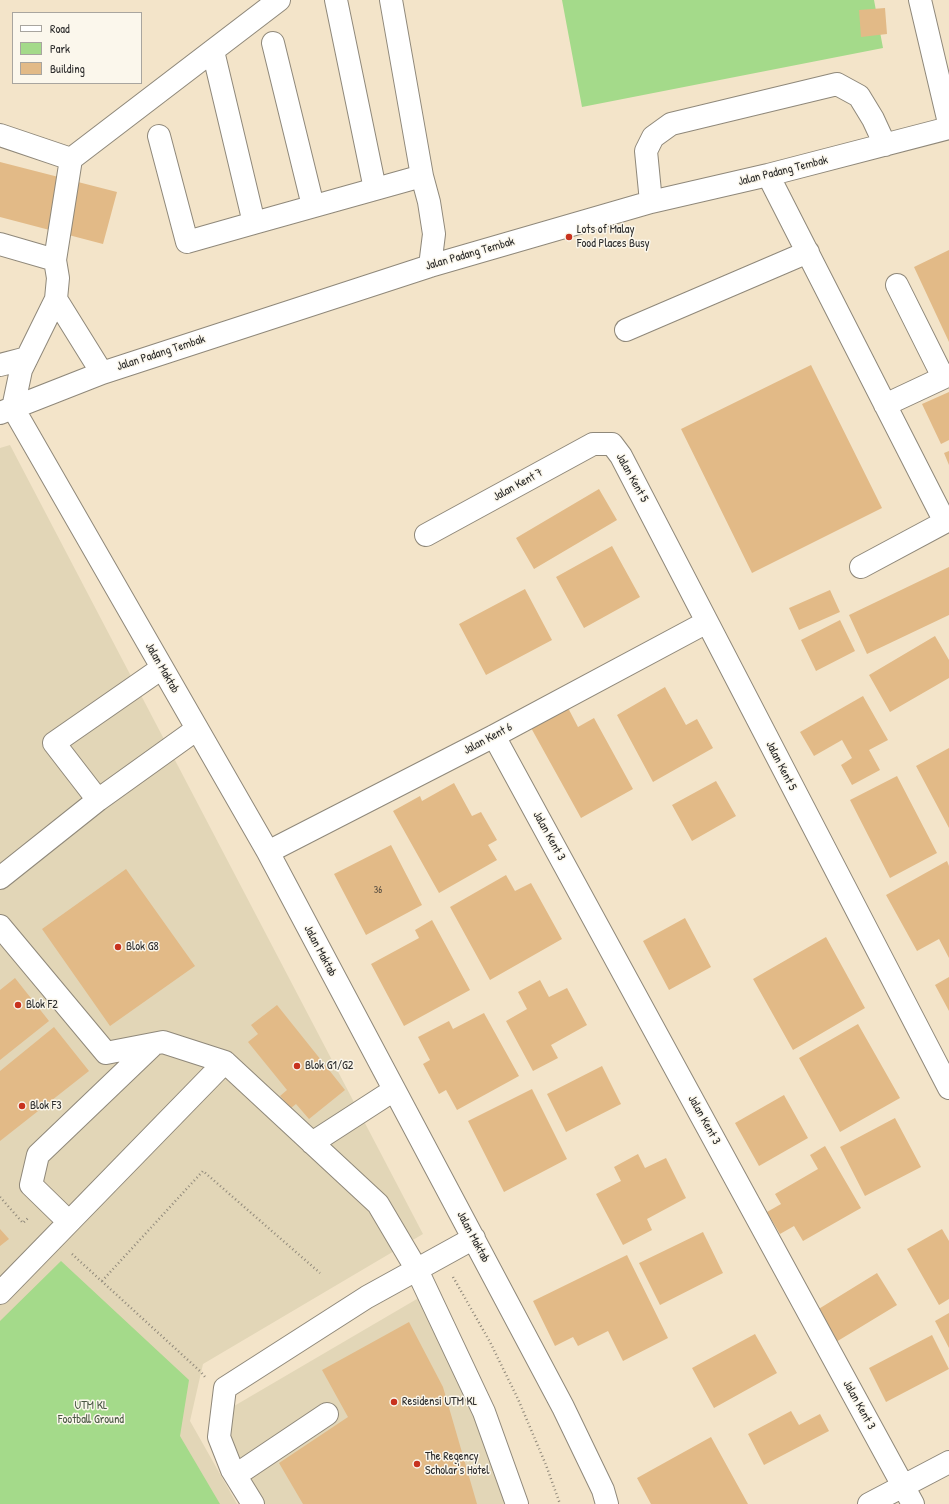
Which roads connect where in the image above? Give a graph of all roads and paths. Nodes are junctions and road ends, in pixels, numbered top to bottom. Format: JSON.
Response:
{"nodes":[{"id":1,"x":336,"y":0,"type":"edge"},
{"id":2,"x":392,"y":0,"type":"edge"},
{"id":3,"x":920,"y":0,"type":"edge"},
{"id":4,"x":267,"y":3,"type":"edge"},
{"id":5,"x":273,"y":43,"type":"dead end"},
{"id":6,"x":212,"y":51,"type":"junction"},
{"id":7,"x":949,"y":123,"type":"edge"},
{"id":8,"x":949,"y":128,"type":"edge"},
{"id":9,"x":0,"y":135,"type":"edge"},
{"id":10,"x":159,"y":136,"type":"dead end"},
{"id":11,"x":884,"y":145,"type":"junction"},
{"id":12,"x":71,"y":159,"type":"junction"},
{"id":13,"x":768,"y":175,"type":"junction"},
{"id":14,"x":422,"y":176,"type":"junction"},
{"id":15,"x":375,"y":189,"type":"junction"},
{"id":16,"x":651,"y":202,"type":"junction"},
{"id":17,"x":313,"y":206,"type":"junction"},
{"id":18,"x":254,"y":223,"type":"junction"},
{"id":19,"x":0,"y":244,"type":"edge"},
{"id":20,"x":808,"y":252,"type":"junction"},
{"id":21,"x":55,"y":260,"type":"junction"},
{"id":22,"x":430,"y":266,"type":"junction"},
{"id":23,"x":897,"y":285,"type":"dead end"},
{"id":24,"x":56,"y":299,"type":"junction"},
{"id":25,"x":626,"y":330,"type":"dead end"},
{"id":26,"x":27,"y":358,"type":"junction"},
{"id":27,"x":0,"y":365,"type":"edge"},
{"id":28,"x":102,"y":373,"type":"junction"},
{"id":29,"x":946,"y":376,"type":"edge"},
{"id":30,"x":885,"y":405,"type":"junction"},
{"id":31,"x":6,"y":410,"type":"edge"},
{"id":32,"x":612,"y":444,"type":"joint"},
{"id":33,"x":426,"y":535,"type":"dead end"},
{"id":34,"x":861,"y":567,"type":"dead end"},
{"id":35,"x":707,"y":622,"type":"junction"},
{"id":36,"x":162,"y":668,"type":"junction"},
{"id":37,"x":197,"y":730,"type":"junction"},
{"id":38,"x":494,"y":736,"type":"junction"},
{"id":39,"x":98,"y":800,"type":"junction"},
{"id":40,"x":268,"y":852,"type":"junction"},
{"id":41,"x":0,"y":878,"type":"edge"},
{"id":42,"x":3,"y":936,"type":"edge"},
{"id":43,"x":154,"y":1044,"type":"junction"},
{"id":44,"x":225,"y":1062,"type":"junction"},
{"id":45,"x":949,"y":1088,"type":"edge"},
{"id":46,"x":394,"y":1090,"type":"junction"},
{"id":47,"x":312,"y":1143,"type":"junction"},
{"id":48,"x":0,"y":1197,"type":"edge"},
{"id":49,"x":69,"y":1222,"type":"junction"},
{"id":50,"x":54,"y":1238,"type":"junction"},
{"id":51,"x":474,"y":1238,"type":"junction"},
{"id":52,"x":417,"y":1270,"type":"junction"},
{"id":53,"x":320,"y":1273,"type":"dead end"},
{"id":54,"x":102,"y":1281,"type":"junction"},
{"id":55,"x":0,"y":1293,"type":"edge"},
{"id":56,"x":223,"y":1409,"type":"junction"},
{"id":57,"x":327,"y":1414,"type":"dead end"},
{"id":58,"x":949,"y":1462,"type":"edge"},
{"id":59,"x":236,"y":1475,"type":"junction"},
{"id":60,"x":908,"y":1495,"type":"edge"},
{"id":61,"x":253,"y":1504,"type":"edge"},
{"id":62,"x":517,"y":1504,"type":"edge"},
{"id":63,"x":608,"y":1504,"type":"edge"},
{"id":64,"x":869,"y":1504,"type":"edge"}],
"edges":[{"from":1,"to":15,"type":"street"},
{"from":2,"to":14,"type":"street"},
{"from":3,"to":7,"type":"street"},
{"from":4,"to":6,"type":"street"},
{"from":5,"to":17,"type":"street"},
{"from":6,"to":12,"type":"street"},
{"from":6,"to":18,"type":"street"},
{"from":8,"to":11,"type":"street","name":"Jalan Padang Tembak"},
{"from":9,"to":12,"type":"street"},
{"from":10,"to":18,"type":"street"},
{"from":11,"to":13,"type":"street","name":"Jalan Padang Tembak"},
{"from":11,"to":16,"type":"street"},
{"from":12,"to":21,"type":"street"},
{"from":13,"to":16,"type":"street","name":"Jalan Padang Tembak"},
{"from":13,"to":20,"type":"street"},
{"from":14,"to":15,"type":"street"},
{"from":14,"to":22,"type":"street"},
{"from":15,"to":17,"type":"street"},
{"from":16,"to":22,"type":"street","name":"Jalan Padang Tembak"},
{"from":17,"to":18,"type":"street"},
{"from":19,"to":21,"type":"street"},
{"from":20,"to":25,"type":"street"},
{"from":20,"to":30,"type":"street"},
{"from":21,"to":24,"type":"street"},
{"from":22,"to":28,"type":"street","name":"Jalan Padang Tembak"},
{"from":23,"to":29,"type":"street"},
{"from":24,"to":26,"type":"street"},
{"from":24,"to":28,"type":"street"},
{"from":26,"to":27,"type":"street"},
{"from":26,"to":31,"type":"street"},
{"from":28,"to":31,"type":"street","name":"Jalan Padang Tembak"},
{"from":29,"to":30,"type":"street"},
{"from":30,"to":34,"type":"street"},
{"from":31,"to":36,"type":"street","name":"Jalan Maktab"},
{"from":32,"to":33,"type":"street","name":"Jalan Kent 7"},
{"from":32,"to":35,"type":"street","name":"Jalan Kent 5"},
{"from":35,"to":38,"type":"street","name":"Jalan Kent 6"},
{"from":35,"to":45,"type":"street","name":"Jalan Kent 5"},
{"from":36,"to":37,"type":"street","name":"Jalan Maktab"},
{"from":36,"to":39,"type":"street"},
{"from":37,"to":39,"type":"street"},
{"from":37,"to":40,"type":"street","name":"Jalan Maktab"},
{"from":38,"to":40,"type":"street","name":"Jalan Kent 6"},
{"from":38,"to":60,"type":"street","name":"Jalan Kent 3"},
{"from":39,"to":41,"type":"street"},
{"from":40,"to":46,"type":"street","name":"Jalan Maktab"},
{"from":42,"to":43,"type":"street"},
{"from":43,"to":44,"type":"street"},
{"from":43,"to":49,"type":"street"},
{"from":44,"to":47,"type":"street"},
{"from":44,"to":49,"type":"street"},
{"from":46,"to":47,"type":"street"},
{"from":46,"to":51,"type":"street","name":"Jalan Maktab"},
{"from":47,"to":52,"type":"street"},
{"from":48,"to":50,"type":"path"},
{"from":49,"to":50,"type":"street"},
{"from":50,"to":54,"type":"path"},
{"from":50,"to":55,"type":"street"},
{"from":51,"to":52,"type":"street"},
{"from":51,"to":63,"type":"street","name":"Jalan Maktab"},
{"from":52,"to":56,"type":"street"},
{"from":52,"to":62,"type":"street"},
{"from":53,"to":54,"type":"path"},
{"from":54,"to":56,"type":"path"},
{"from":56,"to":59,"type":"street"},
{"from":57,"to":59,"type":"street"},
{"from":58,"to":60,"type":"street"},
{"from":59,"to":61,"type":"street"},
{"from":60,"to":64,"type":"street"}]}
